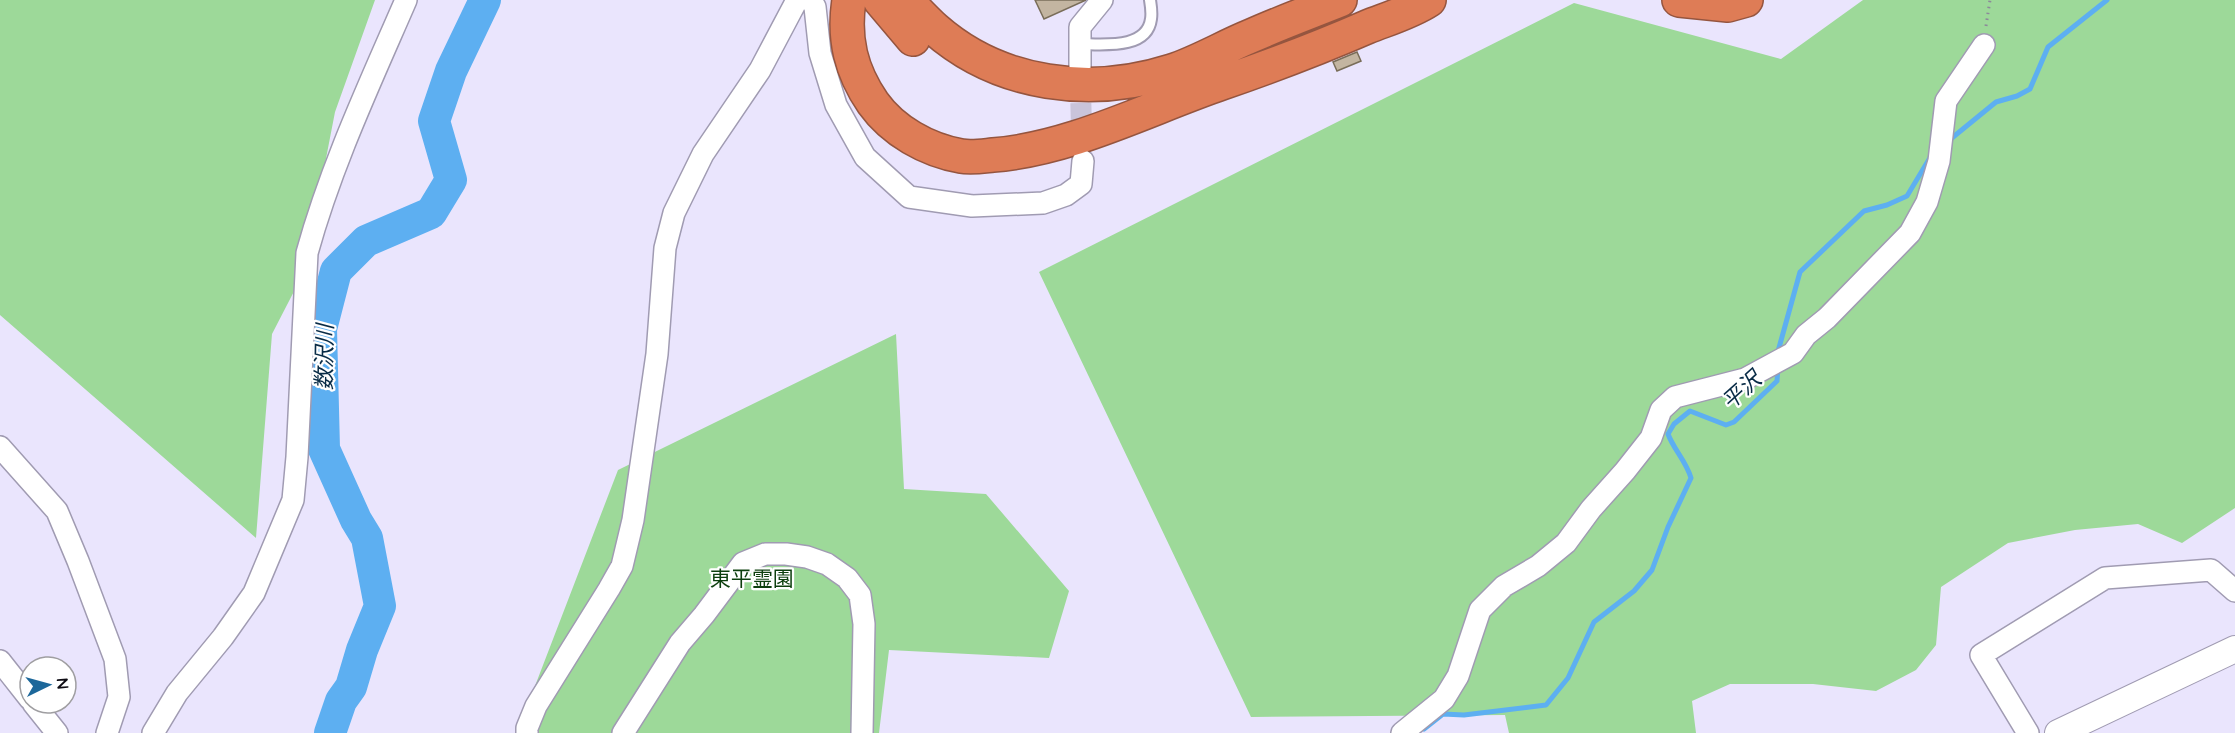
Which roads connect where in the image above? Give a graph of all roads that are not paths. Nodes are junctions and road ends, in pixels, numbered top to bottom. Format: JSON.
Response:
{"nodes":[{"id":1,"x":406,"y":0,"type":"edge"},
{"id":2,"x":797,"y":0,"type":"edge"},
{"id":3,"x":812,"y":0,"type":"edge"},
{"id":4,"x":849,"y":0,"type":"edge"},
{"id":5,"x":880,"y":0,"type":"edge"},
{"id":6,"x":906,"y":0,"type":"edge"},
{"id":7,"x":1102,"y":0,"type":"edge"},
{"id":8,"x":1150,"y":0,"type":"edge"},
{"id":9,"x":1340,"y":0,"type":"edge"},
{"id":10,"x":1679,"y":0,"type":"edge"},
{"id":11,"x":1429,"y":1,"type":"edge"},
{"id":12,"x":1728,"y":2,"type":"edge"},
{"id":13,"x":1080,"y":44,"type":"junction"},
{"id":14,"x":1984,"y":45,"type":"road end"},
{"id":15,"x":1080,"y":72,"type":"tunnel mouth"},
{"id":16,"x":1223,"y":83,"type":"junction"},
{"id":17,"x":1083,"y":161,"type":"tunnel mouth"},
{"id":18,"x":0,"y":447,"type":"edge"},
{"id":19,"x":2235,"y":591,"type":"edge"},
{"id":20,"x":2235,"y":649,"type":"edge"},
{"id":21,"x":0,"y":661,"type":"edge"},
{"id":22,"x":18,"y":684,"type":"edge"},
{"id":23,"x":43,"y":715,"type":"edge"},
{"id":24,"x":57,"y":733,"type":"edge"},
{"id":25,"x":107,"y":733,"type":"edge"},
{"id":26,"x":153,"y":733,"type":"edge"},
{"id":27,"x":527,"y":733,"type":"edge"},
{"id":28,"x":623,"y":733,"type":"edge"},
{"id":29,"x":862,"y":733,"type":"edge"},
{"id":30,"x":1402,"y":733,"type":"edge"},
{"id":31,"x":2028,"y":733,"type":"edge"},
{"id":32,"x":2058,"y":733,"type":"edge"}],
"edges":[{"from":1,"to":26,"type":"street"},
{"from":2,"to":27,"type":"street"},
{"from":3,"to":17,"type":"street"},
{"from":4,"to":16,"type":"highway"},
{"from":5,"to":16,"type":"highway"},
{"from":6,"to":9,"type":"highway"},
{"from":7,"to":13,"type":"street"},
{"from":8,"to":13,"type":"lane"},
{"from":10,"to":12,"type":"highway"},
{"from":11,"to":16,"type":"highway"},
{"from":13,"to":15,"type":"street"},
{"from":14,"to":30,"type":"street"},
{"from":18,"to":25,"type":"street"},
{"from":19,"to":31,"type":"street"},
{"from":20,"to":32,"type":"street"},
{"from":21,"to":22,"type":"street"},
{"from":23,"to":24,"type":"street"},
{"from":28,"to":29,"type":"street"}]}
